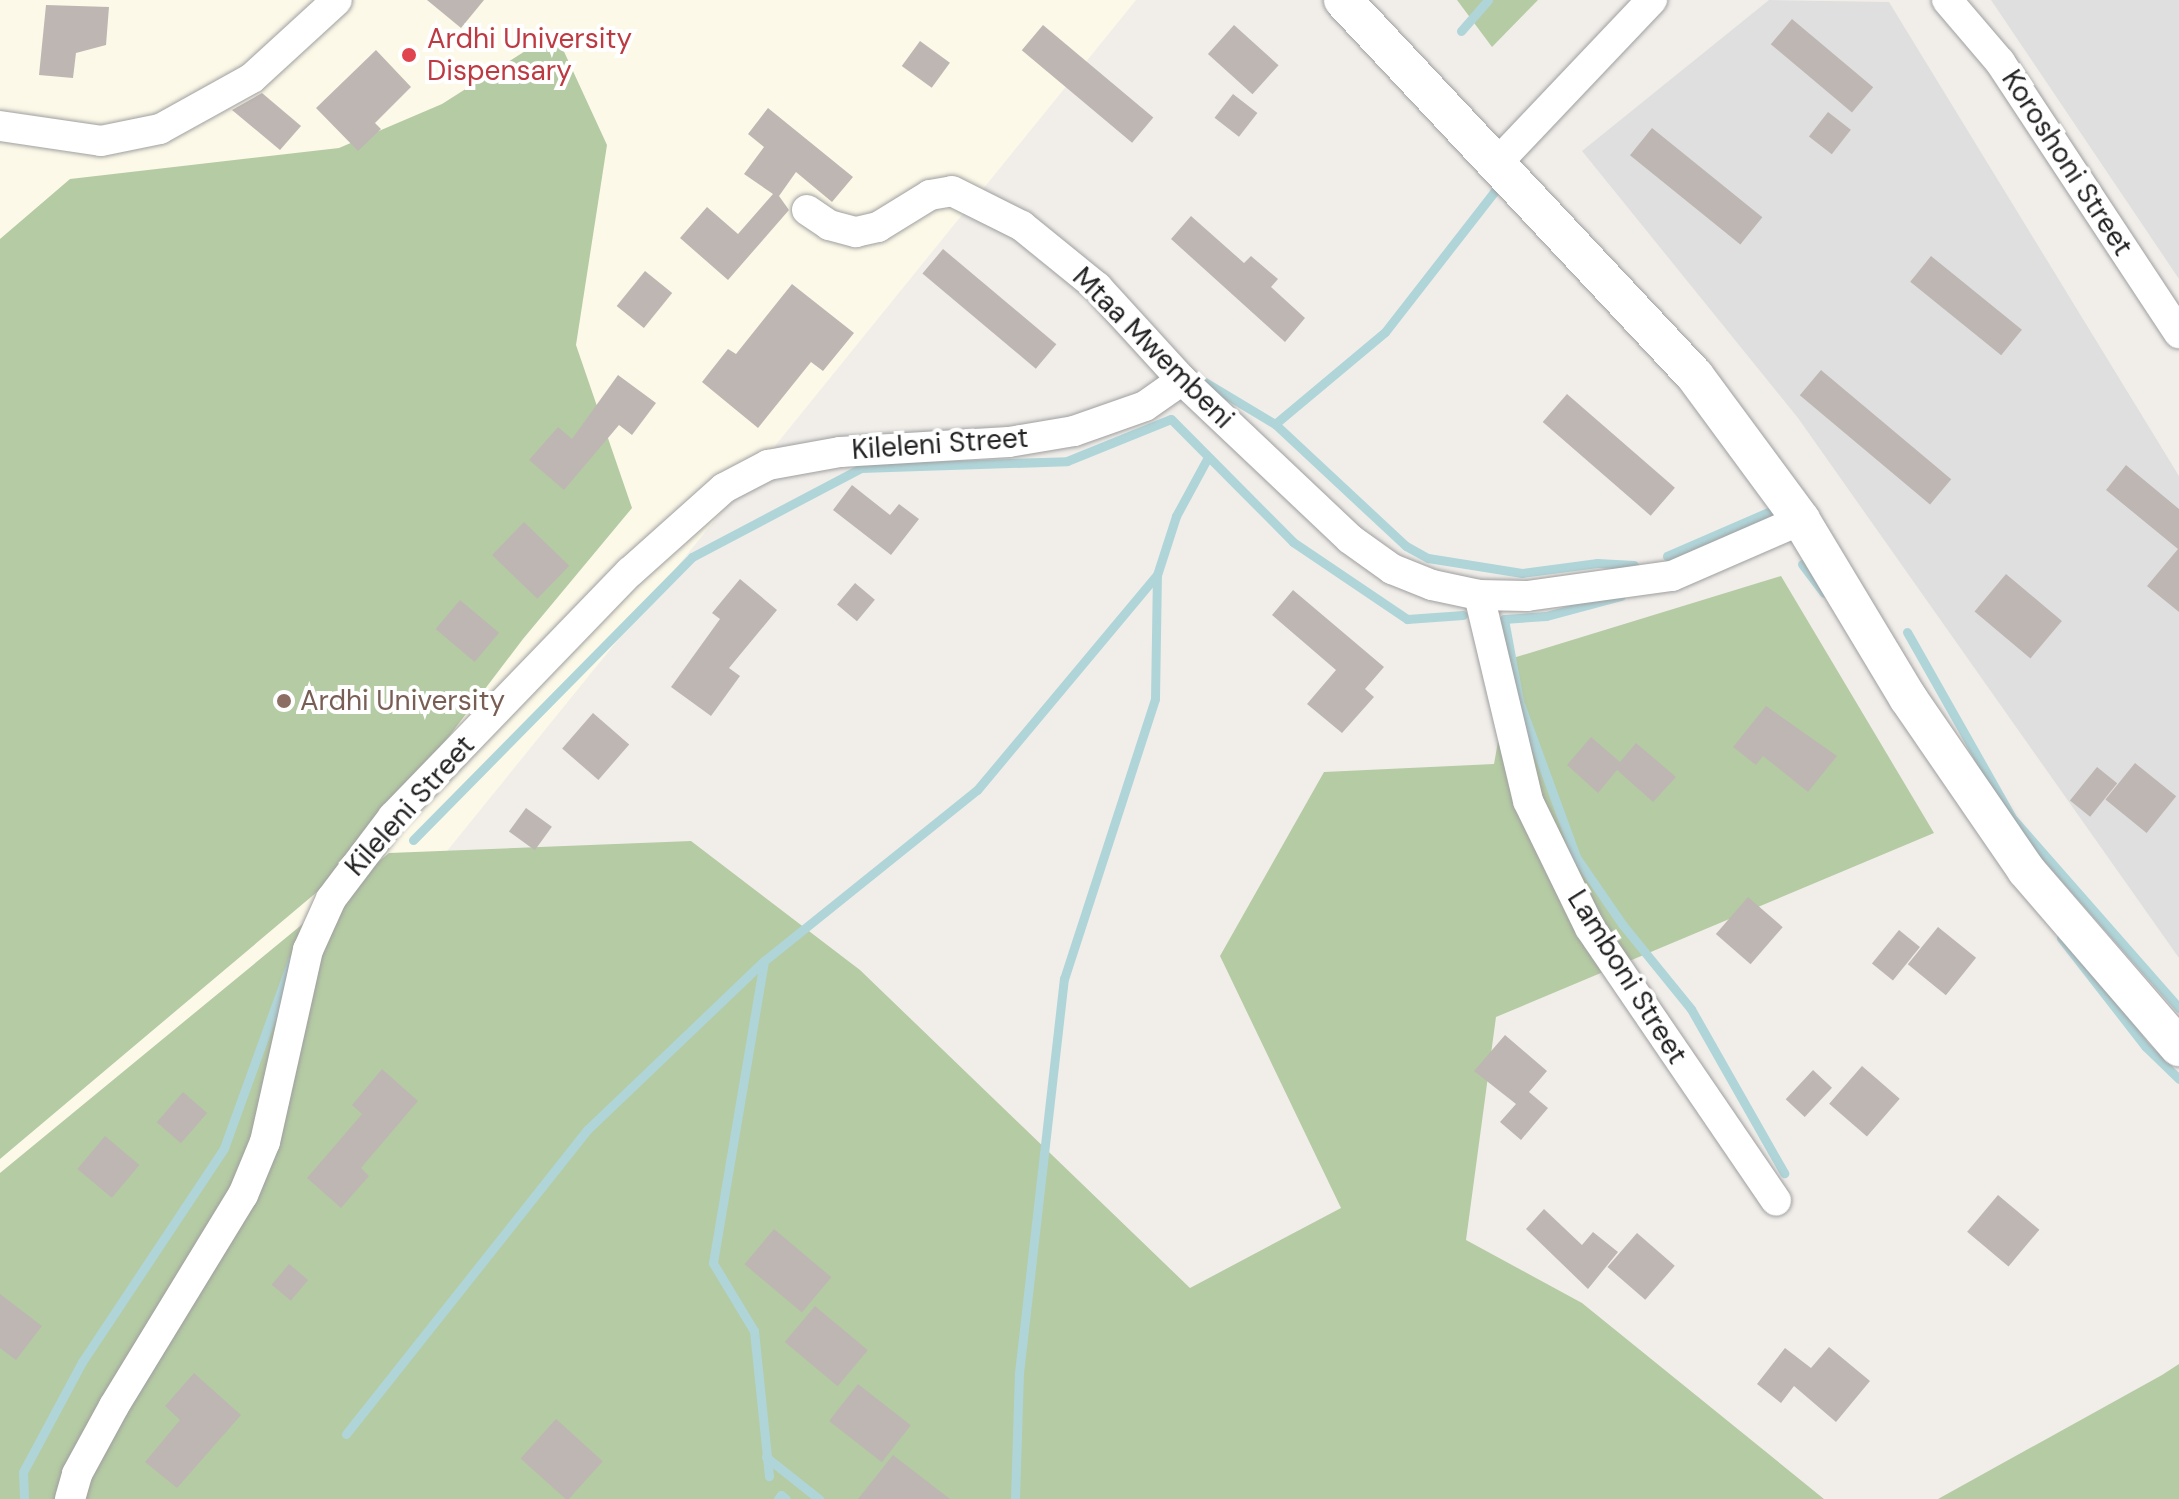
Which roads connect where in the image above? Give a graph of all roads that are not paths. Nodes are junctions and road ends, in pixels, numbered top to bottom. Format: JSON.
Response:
{"nodes":[{"id":1,"x":337,"y":0,"type":"edge"},
{"id":2,"x":1343,"y":0,"type":"edge"},
{"id":3,"x":1652,"y":0,"type":"edge"},
{"id":4,"x":1947,"y":0,"type":"edge"},
{"id":5,"x":0,"y":126,"type":"edge"},
{"id":6,"x":1498,"y":162,"type":"junction"},
{"id":7,"x":807,"y":210,"type":"dead end"},
{"id":8,"x":2179,"y":333,"type":"edge"},
{"id":9,"x":1182,"y":380,"type":"junction"},
{"id":10,"x":1801,"y":520,"type":"junction"},
{"id":11,"x":1479,"y":595,"type":"junction"},
{"id":12,"x":2179,"y":1047,"type":"edge"},
{"id":13,"x":1776,"y":1201,"type":"dead end"},
{"id":14,"x":70,"y":1499,"type":"edge"}],
"edges":[{"from":1,"to":5,"type":"street"},
{"from":2,"to":6,"type":"street"},
{"from":3,"to":6,"type":"street"},
{"from":4,"to":8,"type":"street","name":"Koroshoni Street"},
{"from":6,"to":10,"type":"street"},
{"from":7,"to":9,"type":"street","name":"Mtaa Mwembeni"},
{"from":9,"to":11,"type":"street","name":"Mtaa Mwembeni"},
{"from":9,"to":14,"type":"street","name":"Kileleni Street"},
{"from":10,"to":11,"type":"street","name":"Mtaa Mwembeni"},
{"from":10,"to":12,"type":"street"},
{"from":11,"to":13,"type":"street","name":"Lamboni Street"}]}
